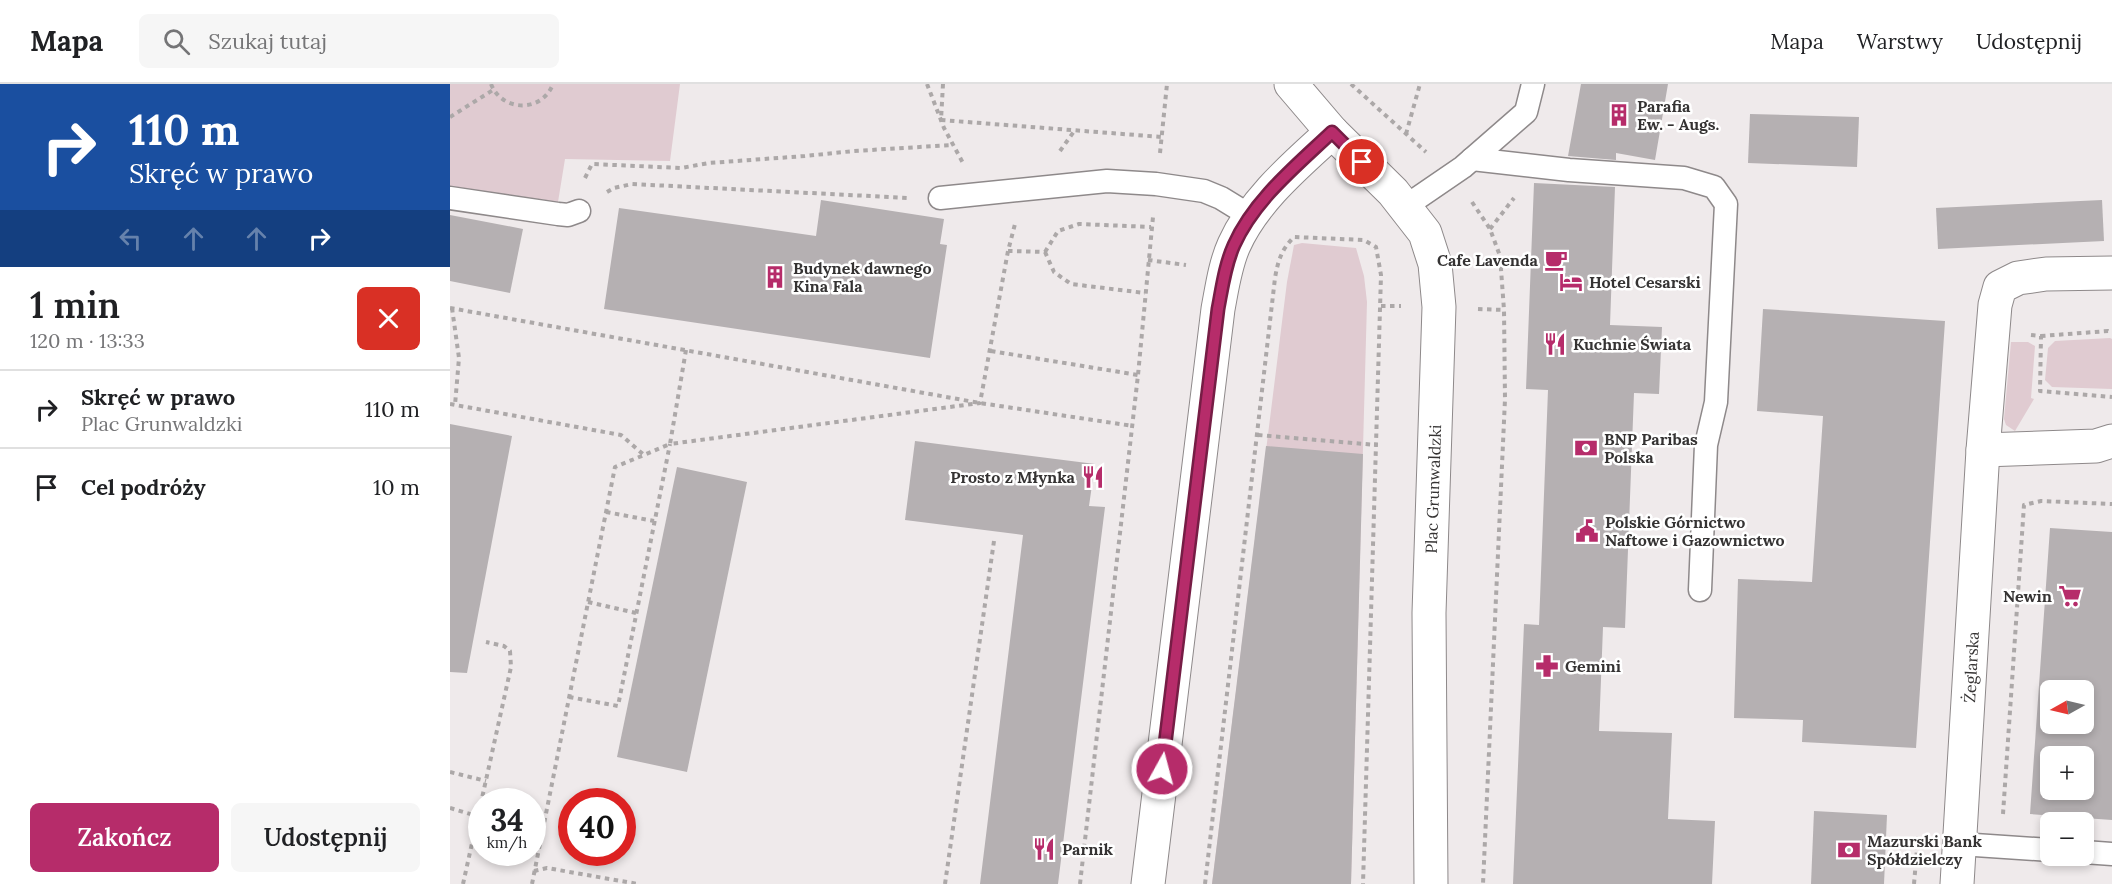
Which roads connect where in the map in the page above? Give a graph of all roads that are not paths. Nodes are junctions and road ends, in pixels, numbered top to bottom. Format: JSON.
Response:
{"nodes":[{"id":1,"x":1291,"y":84,"type":"edge"},
{"id":2,"x":1533,"y":84,"type":"edge"},
{"id":3,"x":1332,"y":132,"type":"junction"},
{"id":4,"x":1472,"y":159,"type":"junction"},
{"id":5,"x":450,"y":198,"type":"edge"},
{"id":6,"x":940,"y":198,"type":"road end"},
{"id":7,"x":1406,"y":206,"type":"junction"},
{"id":8,"x":579,"y":211,"type":"dead end"},
{"id":9,"x":1252,"y":217,"type":"junction"},
{"id":10,"x":2112,"y":273,"type":"edge"},
{"id":11,"x":2112,"y":441,"type":"edge"},
{"id":12,"x":1983,"y":450,"type":"junction"},
{"id":13,"x":1700,"y":590,"type":"dead end"},
{"id":14,"x":1960,"y":844,"type":"junction"},
{"id":15,"x":2040,"y":849,"type":"edge"},
{"id":16,"x":2094,"y":853,"type":"edge"},
{"id":17,"x":2112,"y":854,"type":"edge"},
{"id":18,"x":1148,"y":884,"type":"edge"},
{"id":19,"x":1431,"y":884,"type":"edge"},
{"id":20,"x":1957,"y":884,"type":"edge"}],
"edges":[{"from":1,"to":3,"type":"street","name":"Plac Grunwaldzki"},
{"from":2,"to":4,"type":"lane"},
{"from":3,"to":7,"type":"street","name":"Plac Grunwaldzki"},
{"from":3,"to":9,"type":"street"},
{"from":4,"to":7,"type":"lane"},
{"from":4,"to":13,"type":"lane"},
{"from":5,"to":8,"type":"lane"},
{"from":6,"to":9,"type":"lane"},
{"from":7,"to":19,"type":"street","name":"Plac Grunwaldzki"},
{"from":9,"to":18,"type":"street"},
{"from":10,"to":12,"type":"street","name":"Żeglarska"},
{"from":11,"to":12,"type":"street"},
{"from":12,"to":14,"type":"street","name":"Żeglarska"},
{"from":14,"to":15,"type":"lane"},
{"from":14,"to":20,"type":"street","name":"Żeglarska"},
{"from":16,"to":17,"type":"lane"}]}
